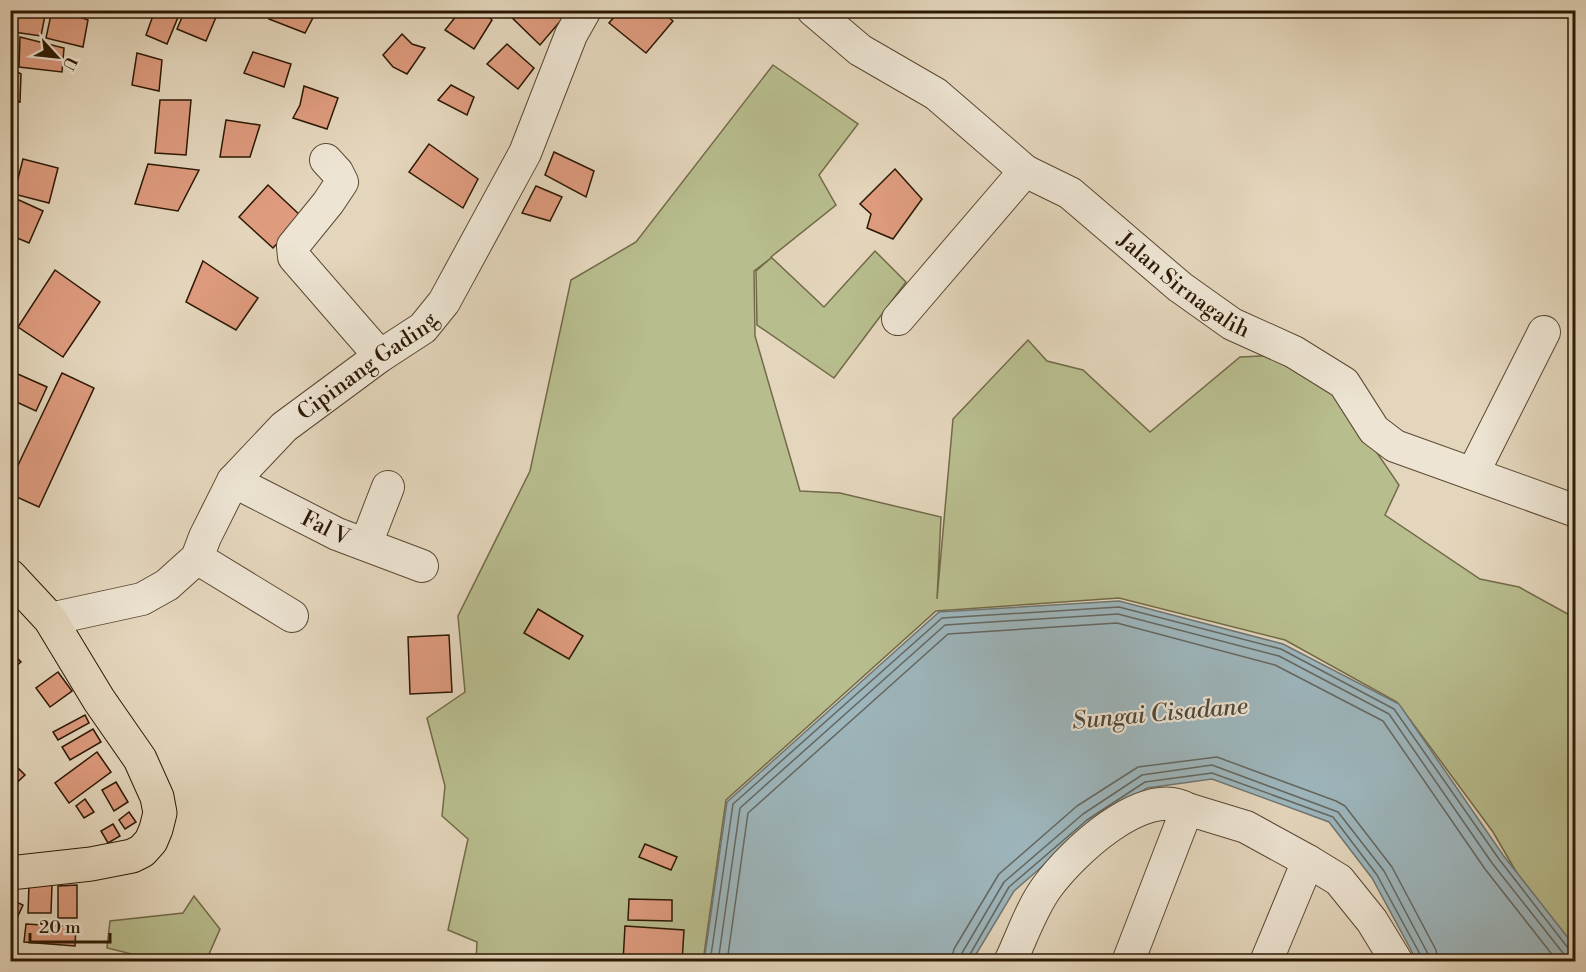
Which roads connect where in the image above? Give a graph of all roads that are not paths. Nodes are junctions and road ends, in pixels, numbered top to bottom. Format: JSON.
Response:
{"nodes":[{"id":1,"x":585,"y":10,"type":"edge"},
{"id":2,"x":813,"y":10,"type":"edge"},
{"id":3,"x":326,"y":160,"type":"dead end"},
{"id":4,"x":1025,"y":171,"type":"junction"},
{"id":5,"x":898,"y":319,"type":"dead end"},
{"id":6,"x":1544,"y":332,"type":"dead end"},
{"id":7,"x":380,"y":356,"type":"junction"},
{"id":8,"x":1473,"y":473,"type":"junction"},
{"id":9,"x":233,"y":481,"type":"junction"},
{"id":10,"x":388,"y":487,"type":"dead end"},
{"id":11,"x":1575,"y":511,"type":"edge"},
{"id":12,"x":366,"y":544,"type":"junction"},
{"id":13,"x":197,"y":558,"type":"junction"},
{"id":14,"x":422,"y":566,"type":"dead end"},
{"id":15,"x":10,"y":576,"type":"edge"},
{"id":16,"x":292,"y":616,"type":"dead end"},
{"id":17,"x":50,"y":619,"type":"junction"},
{"id":18,"x":1187,"y":809,"type":"junction"},
{"id":19,"x":1308,"y":861,"type":"junction"},
{"id":20,"x":10,"y":873,"type":"edge"},
{"id":21,"x":1010,"y":962,"type":"edge"},
{"id":22,"x":1128,"y":962,"type":"edge"},
{"id":23,"x":1266,"y":962,"type":"edge"},
{"id":24,"x":1397,"y":962,"type":"edge"}],
"edges":[{"from":1,"to":7,"type":"street","name":"Cipinang Gading"},
{"from":2,"to":4,"type":"street","name":"Jalan Sirnagalih"},
{"from":3,"to":7,"type":"street"},
{"from":4,"to":5,"type":"street"},
{"from":4,"to":8,"type":"street","name":"Jalan Sirnagalih"},
{"from":6,"to":8,"type":"street"},
{"from":7,"to":9,"type":"street","name":"Cipinang Gading"},
{"from":8,"to":11,"type":"street","name":"Jalan Sirnagalih"},
{"from":9,"to":12,"type":"street","name":"Fal V"},
{"from":9,"to":13,"type":"street","name":"Cipinang Gading"},
{"from":10,"to":12,"type":"street"},
{"from":12,"to":14,"type":"street","name":"Fal V"},
{"from":13,"to":16,"type":"street"},
{"from":13,"to":17,"type":"street","name":"Cipinang Gading"},
{"from":15,"to":17,"type":"main road"},
{"from":17,"to":20,"type":"main road"},
{"from":18,"to":19,"type":"street"},
{"from":18,"to":21,"type":"street"},
{"from":18,"to":22,"type":"street"},
{"from":19,"to":23,"type":"street"},
{"from":19,"to":24,"type":"street"}]}
